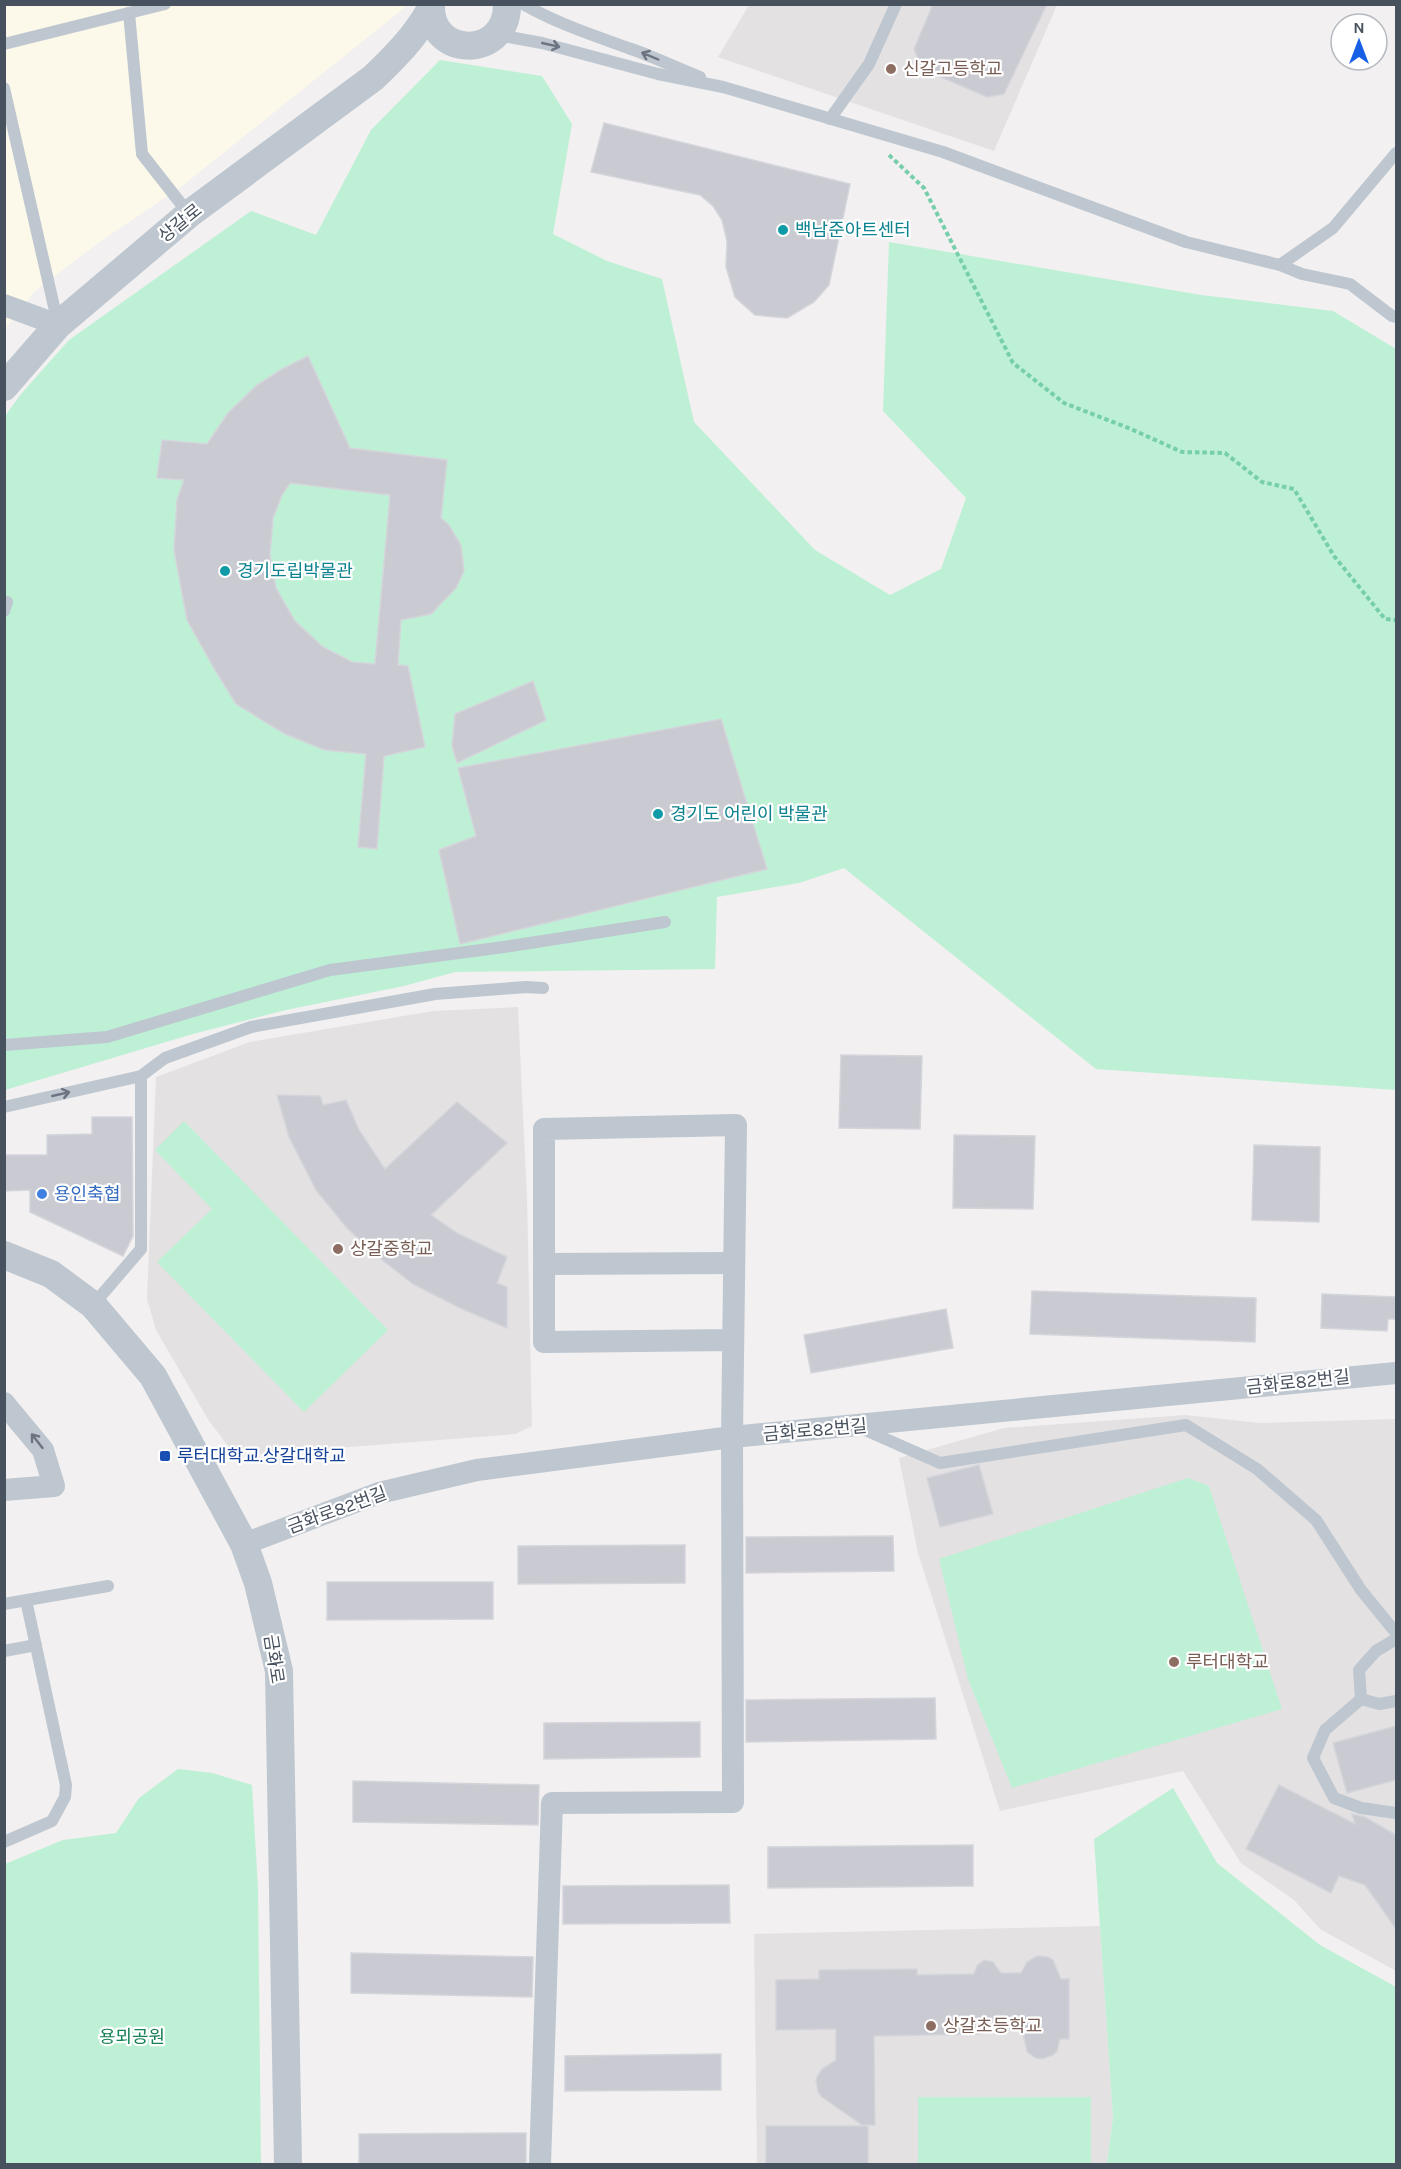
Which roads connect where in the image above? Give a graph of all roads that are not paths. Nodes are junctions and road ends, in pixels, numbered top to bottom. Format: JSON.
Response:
{"nodes":[{"id":1,"x":165,"y":4,"type":"edge"},
{"id":2,"x":507,"y":4,"type":"edge"},
{"id":3,"x":523,"y":4,"type":"edge"},
{"id":4,"x":896,"y":4,"type":"edge"},
{"id":5,"x":431,"y":7,"type":"edge"},
{"id":6,"x":129,"y":13,"type":"junction"},
{"id":7,"x":494,"y":37,"type":"junction"},
{"id":8,"x":4,"y":44,"type":"edge"},
{"id":9,"x":456,"y":44,"type":"junction"},
{"id":10,"x":373,"y":78,"type":"junction"},
{"id":11,"x":723,"y":87,"type":"junction"},
{"id":12,"x":4,"y":88,"type":"edge"},
{"id":13,"x":830,"y":118,"type":"junction"},
{"id":14,"x":1396,"y":153,"type":"edge"},
{"id":15,"x":189,"y":214,"type":"junction"},
{"id":16,"x":1280,"y":265,"type":"junction"},
{"id":17,"x":4,"y":305,"type":"edge"},
{"id":18,"x":1396,"y":316,"type":"edge"},
{"id":19,"x":58,"y":325,"type":"junction"},
{"id":20,"x":4,"y":387,"type":"edge"},
{"id":21,"x":665,"y":922,"type":"dead end"},
{"id":22,"x":543,"y":988,"type":"dead end"},
{"id":23,"x":4,"y":1045,"type":"edge"},
{"id":24,"x":141,"y":1076,"type":"junction"},
{"id":25,"x":4,"y":1107,"type":"edge"},
{"id":26,"x":4,"y":1255,"type":"edge"},
{"id":27,"x":734,"y":1263,"type":"junction"},
{"id":28,"x":544,"y":1264,"type":"junction"},
{"id":29,"x":93,"y":1305,"type":"junction"},
{"id":30,"x":733,"y":1341,"type":"junction"},
{"id":31,"x":1396,"y":1373,"type":"edge"},
{"id":32,"x":4,"y":1403,"type":"edge"},
{"id":33,"x":857,"y":1426,"type":"junction"},
{"id":34,"x":732,"y":1437,"type":"junction"},
{"id":35,"x":4,"y":1490,"type":"edge"},
{"id":36,"x":244,"y":1544,"type":"junction"},
{"id":37,"x":108,"y":1586,"type":"dead end"},
{"id":38,"x":26,"y":1600,"type":"junction"},
{"id":39,"x":4,"y":1604,"type":"edge"},
{"id":40,"x":1396,"y":1634,"type":"edge"},
{"id":41,"x":1396,"y":1639,"type":"edge"},
{"id":42,"x":36,"y":1645,"type":"junction"},
{"id":43,"x":4,"y":1651,"type":"edge"},
{"id":44,"x":1360,"y":1700,"type":"junction"},
{"id":45,"x":1396,"y":1701,"type":"edge"},
{"id":46,"x":1396,"y":1813,"type":"edge"},
{"id":47,"x":4,"y":1842,"type":"edge"},
{"id":48,"x":288,"y":2164,"type":"edge"},
{"id":49,"x":540,"y":2164,"type":"edge"}],
"edges":[{"from":1,"to":6,"type":"lane"},
{"from":2,"to":7,"type":"street"},
{"from":11,"to":3,"type":"lane","one_way":true},
{"from":4,"to":13,"type":"lane"},
{"from":5,"to":9,"type":"street"},
{"from":5,"to":10,"type":"street","name":"상갈로"},
{"from":6,"to":8,"type":"lane"},
{"from":6,"to":15,"type":"lane"},
{"from":7,"to":9,"type":"street","name":"상갈로"},
{"from":7,"to":11,"type":"lane","one_way":true},
{"from":9,"to":10,"type":"street","name":"상갈로"},
{"from":10,"to":15,"type":"street","name":"상갈로"},
{"from":11,"to":13,"type":"lane"},
{"from":12,"to":19,"type":"lane"},
{"from":13,"to":16,"type":"lane"},
{"from":14,"to":16,"type":"lane"},
{"from":15,"to":19,"type":"street","name":"상갈로"},
{"from":16,"to":18,"type":"lane"},
{"from":17,"to":19,"type":"street"},
{"from":19,"to":20,"type":"street","name":"상갈로"},
{"from":21,"to":23,"type":"lane"},
{"from":22,"to":24,"type":"lane"},
{"from":25,"to":24,"type":"lane","one_way":true},
{"from":24,"to":29,"type":"lane"},
{"from":26,"to":29,"type":"street","name":"금화로"},
{"from":27,"to":28,"type":"street"},
{"from":27,"to":28,"type":"street"},
{"from":27,"to":30,"type":"street"},
{"from":28,"to":30,"type":"street"},
{"from":29,"to":36,"type":"street","name":"금화로"},
{"from":30,"to":34,"type":"street"},
{"from":31,"to":33,"type":"street","name":"금화로82번길"},
{"from":35,"to":32,"type":"street","one_way":true},
{"from":33,"to":34,"type":"street","name":"금화로82번길"},
{"from":33,"to":40,"type":"lane"},
{"from":34,"to":36,"type":"street","name":"금화로82번길"},
{"from":34,"to":49,"type":"street"},
{"from":36,"to":48,"type":"street","name":"금화로"},
{"from":37,"to":38,"type":"lane"},
{"from":38,"to":39,"type":"lane"},
{"from":38,"to":42,"type":"lane"},
{"from":41,"to":44,"type":"lane"},
{"from":42,"to":43,"type":"lane"},
{"from":42,"to":47,"type":"lane"},
{"from":44,"to":45,"type":"lane"},
{"from":44,"to":46,"type":"lane"}]}
